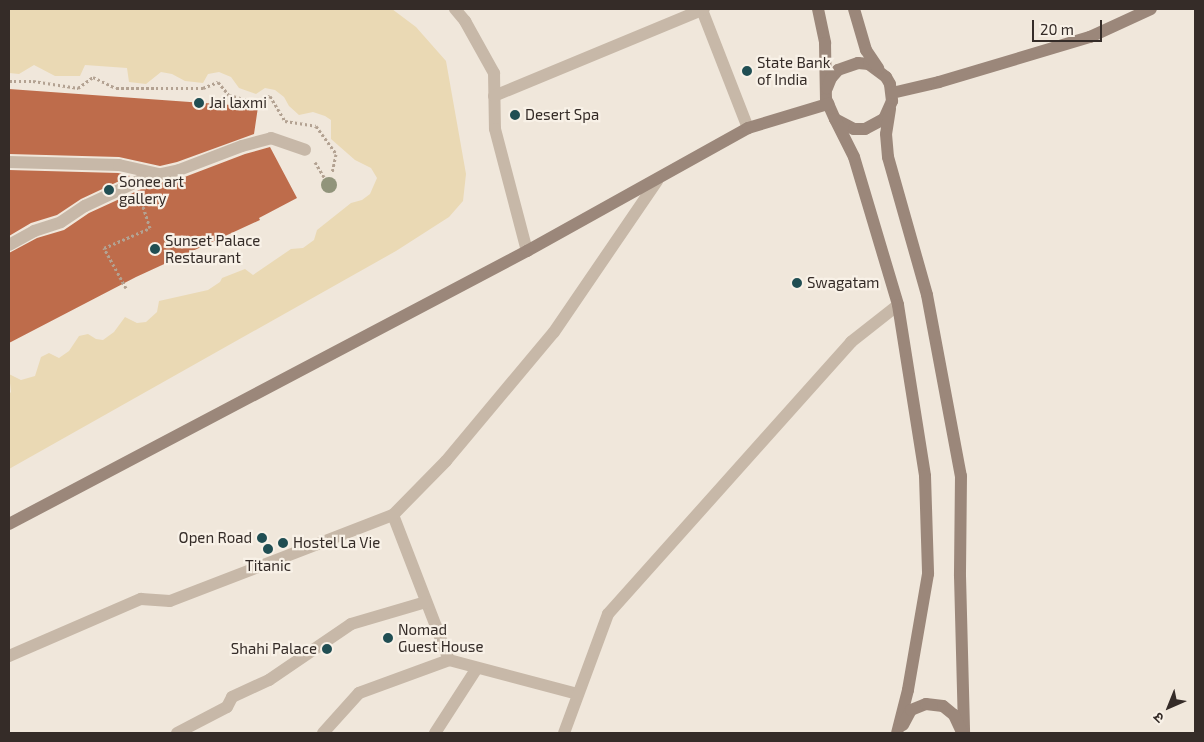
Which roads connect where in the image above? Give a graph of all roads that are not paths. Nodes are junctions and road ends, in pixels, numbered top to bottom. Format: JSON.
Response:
{"nodes":[{"id":1,"x":455,"y":9,"type":"edge"},
{"id":2,"x":703,"y":9,"type":"edge"},
{"id":3,"x":818,"y":9,"type":"edge"},
{"id":4,"x":854,"y":9,"type":"edge"},
{"id":5,"x":1150,"y":9,"type":"edge"},
{"id":6,"x":879,"y":69,"type":"junction"},
{"id":7,"x":827,"y":88,"type":"junction"},
{"id":8,"x":892,"y":92,"type":"junction"},
{"id":9,"x":494,"y":96,"type":"junction"},
{"id":10,"x":828,"y":104,"type":"junction"},
{"id":11,"x":890,"y":110,"type":"junction"},
{"id":12,"x":835,"y":119,"type":"junction"},
{"id":13,"x":748,"y":128,"type":"junction"},
{"id":14,"x":305,"y":150,"type":"dead end"},
{"id":15,"x":9,"y":162,"type":"edge"},
{"id":16,"x":162,"y":174,"type":"junction"},
{"id":17,"x":657,"y":181,"type":"junction"},
{"id":18,"x":9,"y":245,"type":"edge"},
{"id":19,"x":527,"y":251,"type":"junction"},
{"id":20,"x":898,"y":305,"type":"junction"},
{"id":21,"x":393,"y":515,"type":"junction"},
{"id":22,"x":9,"y":524,"type":"edge"},
{"id":23,"x":426,"y":602,"type":"junction"},
{"id":24,"x":9,"y":656,"type":"edge"},
{"id":25,"x":449,"y":660,"type":"junction"},
{"id":26,"x":477,"y":668,"type":"junction"},
{"id":27,"x":578,"y":694,"type":"junction"},
{"id":28,"x":177,"y":733,"type":"edge"},
{"id":29,"x":323,"y":733,"type":"edge"},
{"id":30,"x":435,"y":733,"type":"edge"},
{"id":31,"x":564,"y":733,"type":"edge"},
{"id":32,"x":897,"y":733,"type":"edge"},
{"id":33,"x":963,"y":733,"type":"edge"}],
"edges":[{"from":1,"to":9,"type":"street"},
{"from":2,"to":9,"type":"street"},
{"from":2,"to":13,"type":"street"},
{"from":3,"to":7,"type":"main road"},
{"from":4,"to":6,"type":"main road"},
{"from":5,"to":8,"type":"main road"},
{"from":6,"to":7,"type":"main road"},
{"from":6,"to":8,"type":"main road"},
{"from":7,"to":10,"type":"main road"},
{"from":8,"to":11,"type":"main road"},
{"from":9,"to":19,"type":"street"},
{"from":10,"to":12,"type":"main road"},
{"from":10,"to":13,"type":"main road"},
{"from":11,"to":12,"type":"main road"},
{"from":11,"to":33,"type":"main road"},
{"from":12,"to":20,"type":"main road"},
{"from":13,"to":17,"type":"main road"},
{"from":14,"to":16,"type":"street"},
{"from":15,"to":16,"type":"street"},
{"from":16,"to":18,"type":"street"},
{"from":17,"to":19,"type":"main road"},
{"from":17,"to":21,"type":"street"},
{"from":19,"to":22,"type":"main road"},
{"from":20,"to":27,"type":"street"},
{"from":20,"to":32,"type":"main road"},
{"from":21,"to":23,"type":"street"},
{"from":21,"to":24,"type":"street"},
{"from":23,"to":25,"type":"street"},
{"from":23,"to":28,"type":"street"},
{"from":25,"to":26,"type":"street"},
{"from":25,"to":29,"type":"street"},
{"from":26,"to":27,"type":"street"},
{"from":26,"to":30,"type":"street"},
{"from":27,"to":31,"type":"street"},
{"from":32,"to":33,"type":"main road"}]}
